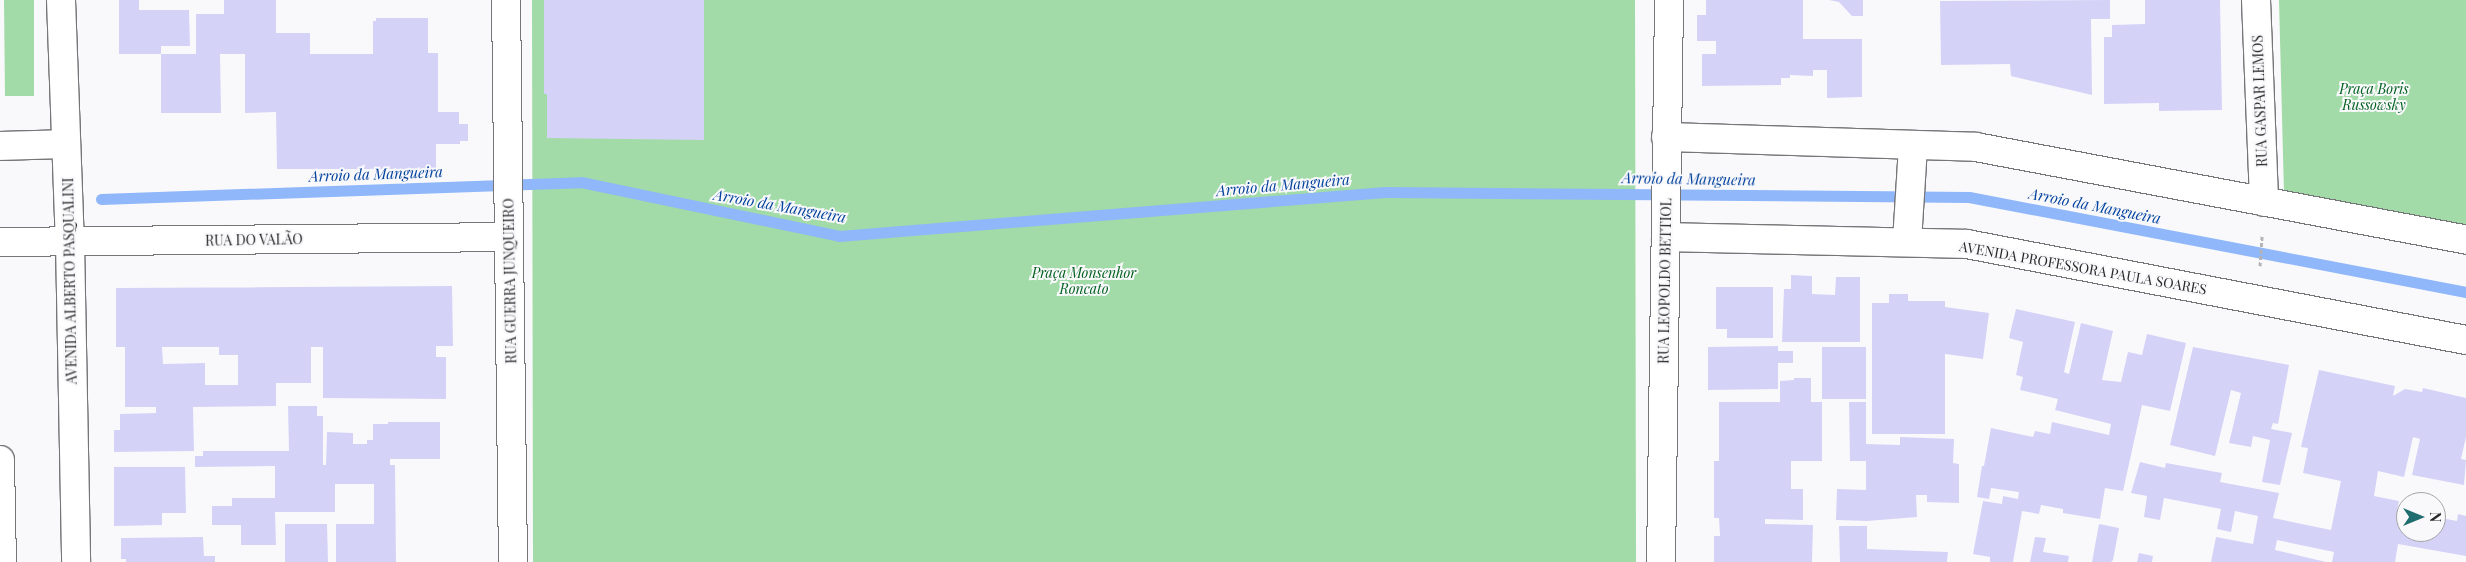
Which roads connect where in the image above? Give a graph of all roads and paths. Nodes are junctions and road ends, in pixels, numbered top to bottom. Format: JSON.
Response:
{"nodes":[{"id":1,"x":61,"y":0,"type":"edge"},
{"id":2,"x":506,"y":0,"type":"edge"},
{"id":3,"x":1669,"y":0,"type":"edge"},
{"id":4,"x":2256,"y":0,"type":"edge"},
{"id":5,"x":1666,"y":137,"type":"junction"},
{"id":6,"x":66,"y":144,"type":"junction"},
{"id":7,"x":0,"y":146,"type":"edge"},
{"id":8,"x":1913,"y":147,"type":"junction"},
{"id":9,"x":2264,"y":202,"type":"junction"},
{"id":10,"x":2262,"y":234,"type":"dead end"},
{"id":11,"x":509,"y":237,"type":"junction"},
{"id":12,"x":1666,"y":237,"type":"junction"},
{"id":13,"x":2466,"y":240,"type":"edge"},
{"id":14,"x":0,"y":242,"type":"edge"},
{"id":15,"x":70,"y":242,"type":"junction"},
{"id":16,"x":1907,"y":242,"type":"junction"},
{"id":17,"x":2260,"y":268,"type":"dead end"},
{"id":18,"x":2466,"y":340,"type":"edge"},
{"id":19,"x":0,"y":460,"type":"edge"},
{"id":20,"x":2,"y":562,"type":"edge"},
{"id":21,"x":76,"y":562,"type":"edge"},
{"id":22,"x":513,"y":562,"type":"edge"},
{"id":23,"x":1661,"y":562,"type":"edge"}],
"edges":[{"from":1,"to":6,"type":"street","name":"AVENIDA ALBERTO PASQUALINI"},
{"from":2,"to":11,"type":"street","name":"RUA GUERRA JUNQUEIRO"},
{"from":3,"to":5,"type":"street","name":"RUA LEOPOLDO BETTIOL"},
{"from":4,"to":9,"type":"street","name":"RUA GASPAR LEMOS"},
{"from":5,"to":8,"type":"street"},
{"from":5,"to":12,"type":"street","name":"RUA LEOPOLDO BETTIOL"},
{"from":6,"to":7,"type":"street"},
{"from":6,"to":15,"type":"street","name":"AVENIDA ALBERTO PASQUALINI"},
{"from":8,"to":9,"type":"street"},
{"from":8,"to":16,"type":"street"},
{"from":9,"to":13,"type":"street"},
{"from":10,"to":17,"type":"path"},
{"from":11,"to":15,"type":"street","name":"RUA DO VALÃO"},
{"from":11,"to":22,"type":"street","name":"RUA GUERRA JUNQUEIRO"},
{"from":12,"to":16,"type":"street","name":"AVENIDA PROFESSORA PAULA SOARES"},
{"from":12,"to":23,"type":"street","name":"RUA LEOPOLDO BETTIOL"},
{"from":14,"to":15,"type":"street","name":"RUA DO VALÃO"},
{"from":15,"to":21,"type":"street","name":"AVENIDA ALBERTO PASQUALINI"},
{"from":16,"to":18,"type":"street","name":"AVENIDA PROFESSORA PAULA SOARES"},
{"from":19,"to":20,"type":"street"}]}
